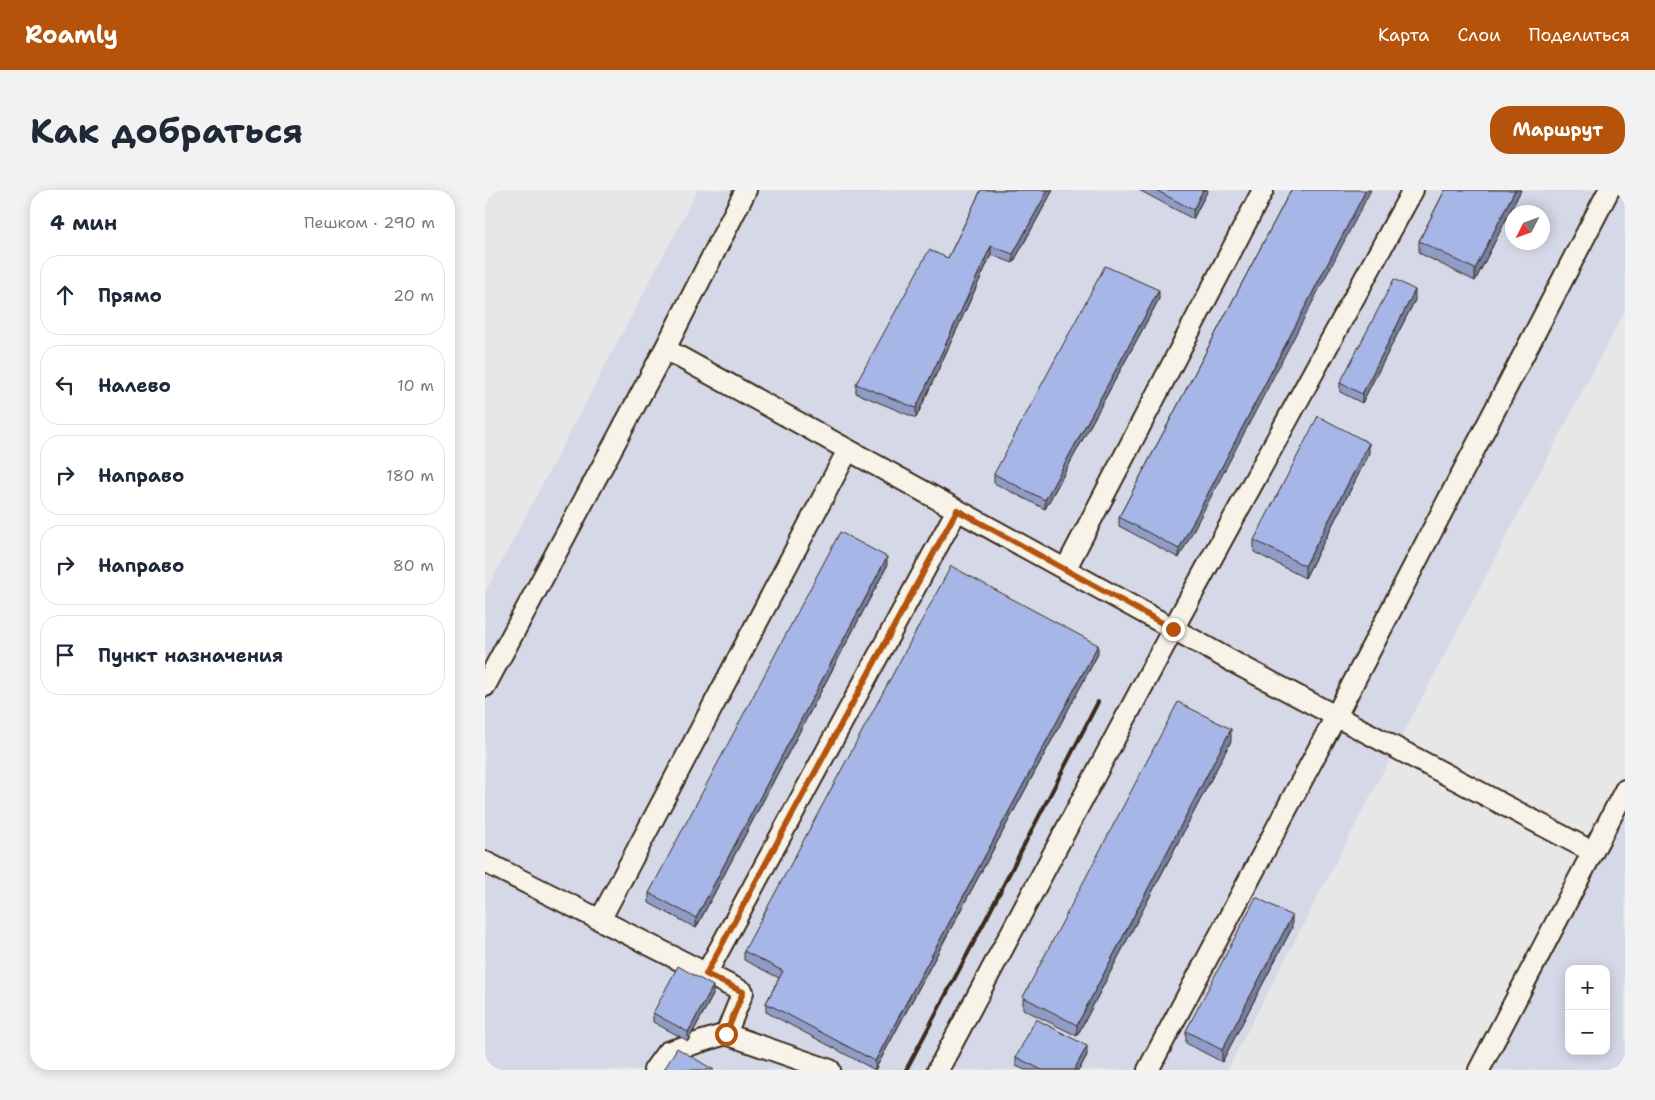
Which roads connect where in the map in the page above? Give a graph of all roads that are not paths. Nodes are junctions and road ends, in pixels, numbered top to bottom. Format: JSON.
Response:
{"nodes":[{"id":1,"x":746,"y":190,"type":"edge"},
{"id":2,"x":1263,"y":190,"type":"edge"},
{"id":3,"x":1413,"y":190,"type":"edge"},
{"id":4,"x":1609,"y":190,"type":"edge"},
{"id":5,"x":665,"y":349,"type":"junction"},
{"id":6,"x":848,"y":450,"type":"junction"},
{"id":7,"x":957,"y":510,"type":"junction"},
{"id":8,"x":1065,"y":570,"type":"junction"},
{"id":9,"x":1173,"y":629,"type":"junction"},
{"id":10,"x":485,"y":686,"type":"edge"},
{"id":11,"x":1336,"y":716,"type":"junction"},
{"id":12,"x":1625,"y":790,"type":"edge"},
{"id":13,"x":1593,"y":852,"type":"junction"},
{"id":14,"x":485,"y":862,"type":"edge"},
{"id":15,"x":600,"y":920,"type":"junction"},
{"id":16,"x":706,"y":974,"type":"junction"},
{"id":17,"x":726,"y":1034,"type":"junction"},
{"id":18,"x":654,"y":1070,"type":"edge"},
{"id":19,"x":830,"y":1070,"type":"edge"},
{"id":20,"x":938,"y":1070,"type":"edge"},
{"id":21,"x":1148,"y":1070,"type":"edge"},
{"id":22,"x":1479,"y":1070,"type":"edge"}],
"edges":[{"from":1,"to":5,"type":"street"},
{"from":2,"to":8,"type":"street"},
{"from":3,"to":9,"type":"street"},
{"from":4,"to":11,"type":"street"},
{"from":5,"to":6,"type":"street"},
{"from":5,"to":10,"type":"street"},
{"from":6,"to":7,"type":"street"},
{"from":6,"to":15,"type":"street"},
{"from":7,"to":8,"type":"street"},
{"from":7,"to":16,"type":"street"},
{"from":8,"to":9,"type":"street"},
{"from":9,"to":11,"type":"street"},
{"from":9,"to":20,"type":"street"},
{"from":11,"to":13,"type":"street"},
{"from":11,"to":21,"type":"street"},
{"from":12,"to":13,"type":"street"},
{"from":13,"to":22,"type":"street"},
{"from":14,"to":15,"type":"street"},
{"from":15,"to":16,"type":"street"},
{"from":16,"to":17,"type":"street"},
{"from":17,"to":18,"type":"street"},
{"from":17,"to":19,"type":"street"}]}
